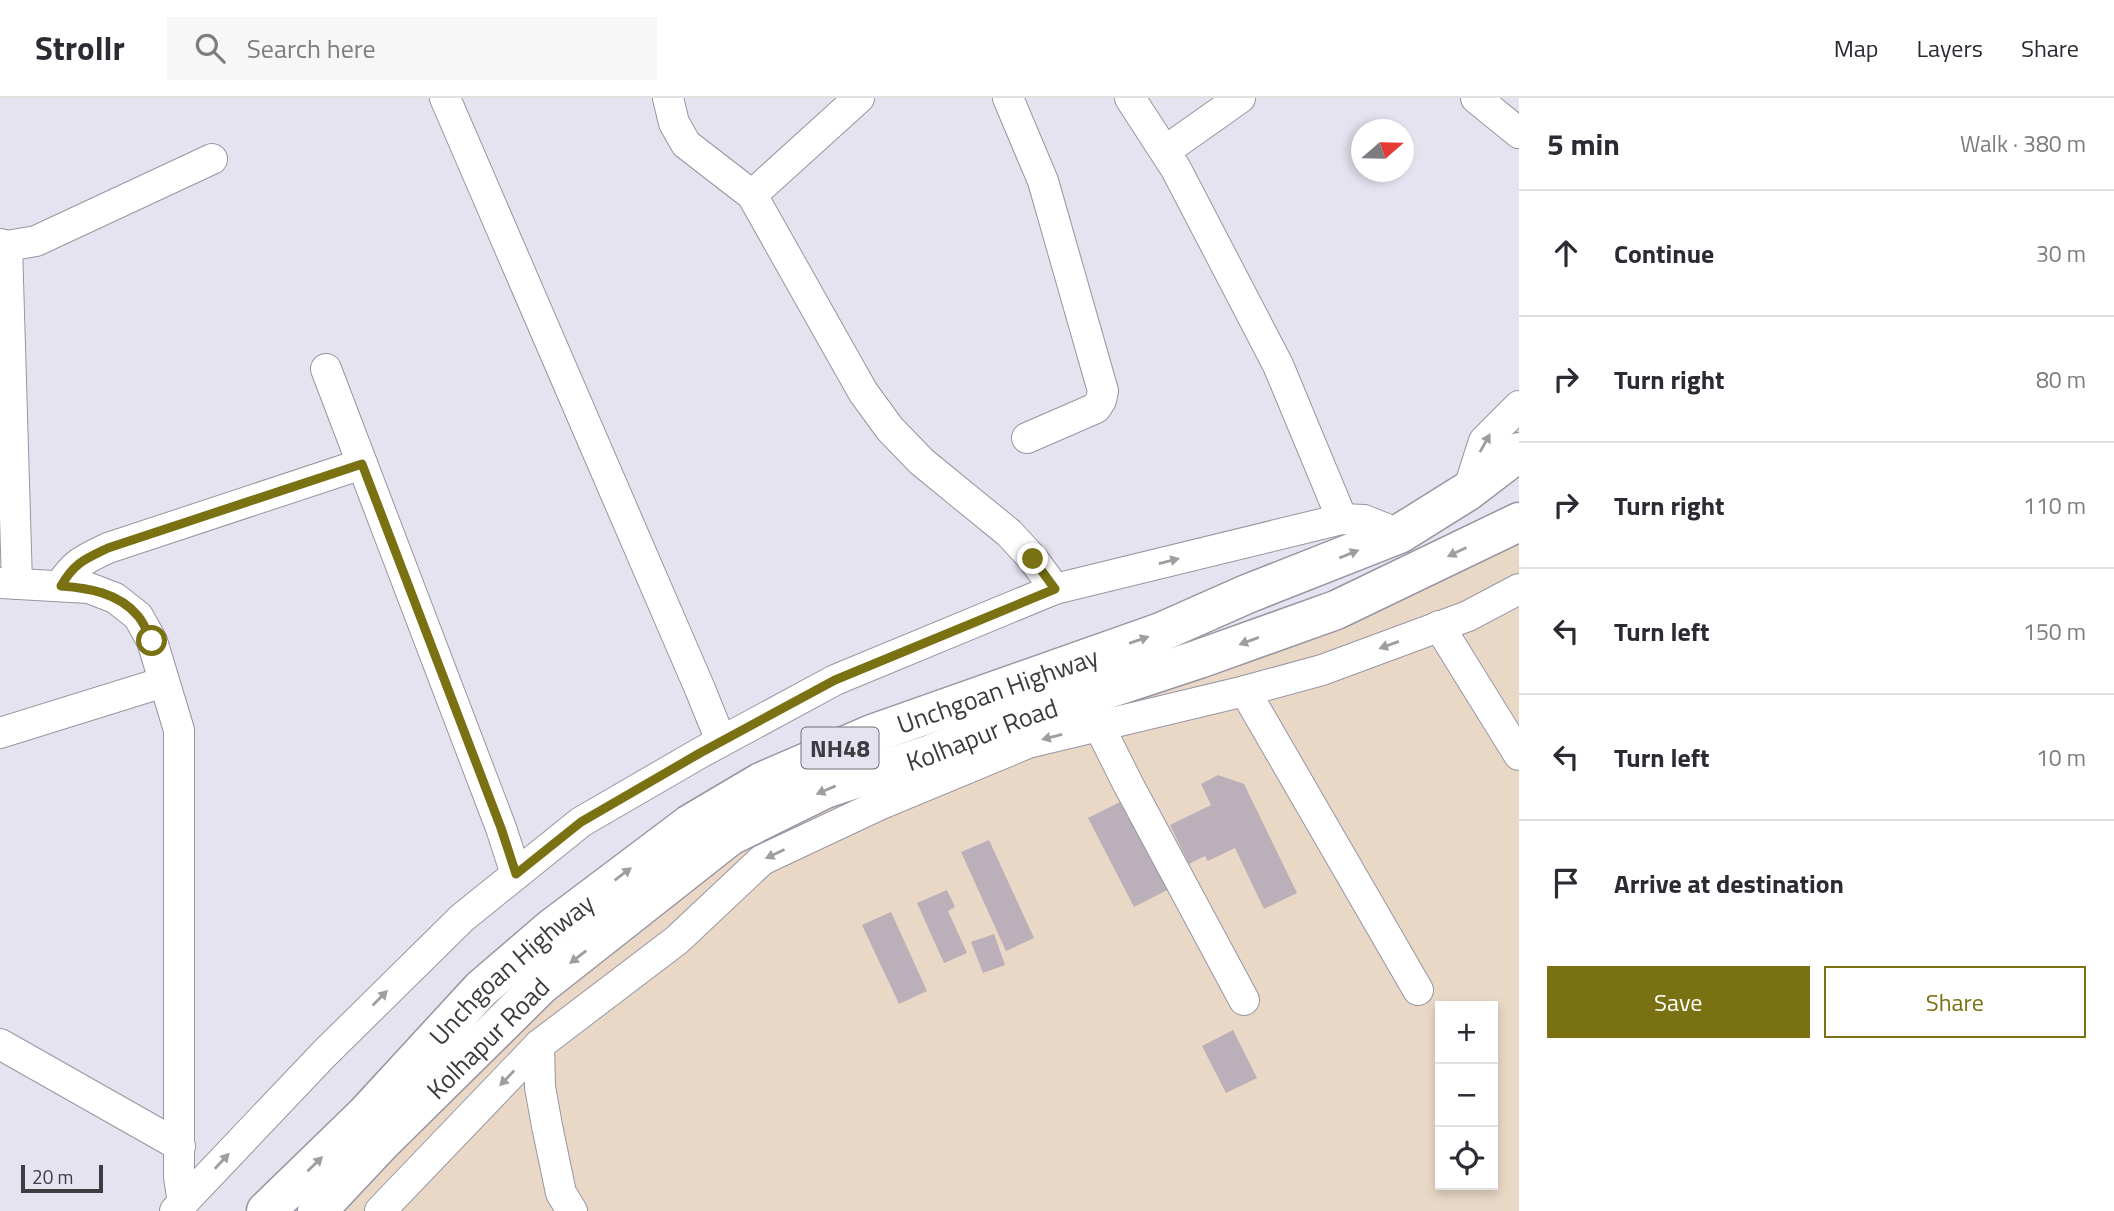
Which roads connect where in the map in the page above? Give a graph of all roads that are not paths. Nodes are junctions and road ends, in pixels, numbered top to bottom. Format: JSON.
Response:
{"nodes":[{"id":1,"x":445,"y":98,"type":"edge"},
{"id":2,"x":668,"y":98,"type":"edge"},
{"id":3,"x":859,"y":98,"type":"edge"},
{"id":4,"x":1008,"y":98,"type":"edge"},
{"id":5,"x":1130,"y":98,"type":"edge"},
{"id":6,"x":1240,"y":98,"type":"edge"},
{"id":7,"x":1476,"y":98,"type":"edge"},
{"id":8,"x":1519,"y":133,"type":"edge"},
{"id":9,"x":1165,"y":150,"type":"junction"},
{"id":10,"x":212,"y":159,"type":"dead end"},
{"id":11,"x":752,"y":195,"type":"junction"},
{"id":12,"x":3,"y":245,"type":"edge"},
{"id":13,"x":326,"y":369,"type":"dead end"},
{"id":14,"x":1519,"y":406,"type":"edge"},
{"id":15,"x":1027,"y":438,"type":"dead end"},
{"id":16,"x":1519,"y":452,"type":"edge"},
{"id":17,"x":362,"y":464,"type":"junction"},
{"id":18,"x":1468,"y":491,"type":"junction"},
{"id":19,"x":1342,"y":519,"type":"junction"},
{"id":20,"x":1519,"y":522,"type":"edge"},
{"id":21,"x":1399,"y":534,"type":"junction"},
{"id":22,"x":9,"y":583,"type":"edge"},
{"id":23,"x":61,"y":586,"type":"junction"},
{"id":24,"x":1055,"y":589,"type":"junction"},
{"id":25,"x":1519,"y":589,"type":"edge"},
{"id":26,"x":1439,"y":626,"type":"junction"},
{"id":27,"x":164,"y":682,"type":"junction"},
{"id":28,"x":1245,"y":691,"type":"junction"},
{"id":29,"x":1099,"y":726,"type":"junction"},
{"id":30,"x":0,"y":733,"type":"edge"},
{"id":31,"x":721,"y":741,"type":"junction"},
{"id":32,"x":1519,"y":755,"type":"edge"},
{"id":33,"x":516,"y":874,"type":"junction"},
{"id":34,"x":1419,"y":990,"type":"dead end"},
{"id":35,"x":1244,"y":1000,"type":"dead end"},
{"id":36,"x":0,"y":1044,"type":"edge"},
{"id":37,"x":539,"y":1045,"type":"junction"},
{"id":38,"x":180,"y":1146,"type":"junction"},
{"id":39,"x":179,"y":1207,"type":"edge"},
{"id":40,"x":266,"y":1211,"type":"edge"},
{"id":41,"x":317,"y":1211,"type":"edge"},
{"id":42,"x":380,"y":1211,"type":"edge"},
{"id":43,"x":572,"y":1211,"type":"edge"}],
"edges":[{"from":1,"to":31,"type":"street"},
{"from":2,"to":11,"type":"street"},
{"from":3,"to":11,"type":"street"},
{"from":4,"to":15,"type":"street"},
{"from":5,"to":9,"type":"street"},
{"from":6,"to":9,"type":"street"},
{"from":7,"to":8,"type":"street"},
{"from":9,"to":19,"type":"street"},
{"from":10,"to":12,"type":"street"},
{"from":11,"to":24,"type":"street"},
{"from":12,"to":22,"type":"street"},
{"from":13,"to":17,"type":"street"},
{"from":18,"to":14,"type":"street","one_way":true},
{"from":16,"to":18,"type":"highway","name":"Unchgoan Highway","number":"NH48"},
{"from":17,"to":23,"type":"street"},
{"from":17,"to":33,"type":"street"},
{"from":18,"to":21,"type":"highway","name":"Unchgoan Highway","number":"NH48"},
{"from":19,"to":21,"type":"street"},
{"from":24,"to":19,"type":"street","one_way":true},
{"from":20,"to":41,"type":"highway","name":"Kolhapur Road","number":"NH48","one_way":true},
{"from":40,"to":21,"type":"highway","name":"Unchgoan Highway","number":"NH48","one_way":true},
{"from":22,"to":23,"type":"street"},
{"from":23,"to":27,"type":"street"},
{"from":24,"to":31,"type":"street"},
{"from":25,"to":26,"type":"street"},
{"from":26,"to":28,"type":"street","one_way":true},
{"from":26,"to":32,"type":"street"},
{"from":27,"to":30,"type":"street"},
{"from":27,"to":38,"type":"street"},
{"from":28,"to":29,"type":"street"},
{"from":28,"to":34,"type":"street"},
{"from":29,"to":35,"type":"street"},
{"from":29,"to":37,"type":"street","one_way":true},
{"from":31,"to":33,"type":"street"},
{"from":39,"to":33,"type":"street","one_way":true},
{"from":36,"to":38,"type":"street"},
{"from":37,"to":42,"type":"street","one_way":true},
{"from":37,"to":43,"type":"street"},
{"from":38,"to":39,"type":"street"}]}
